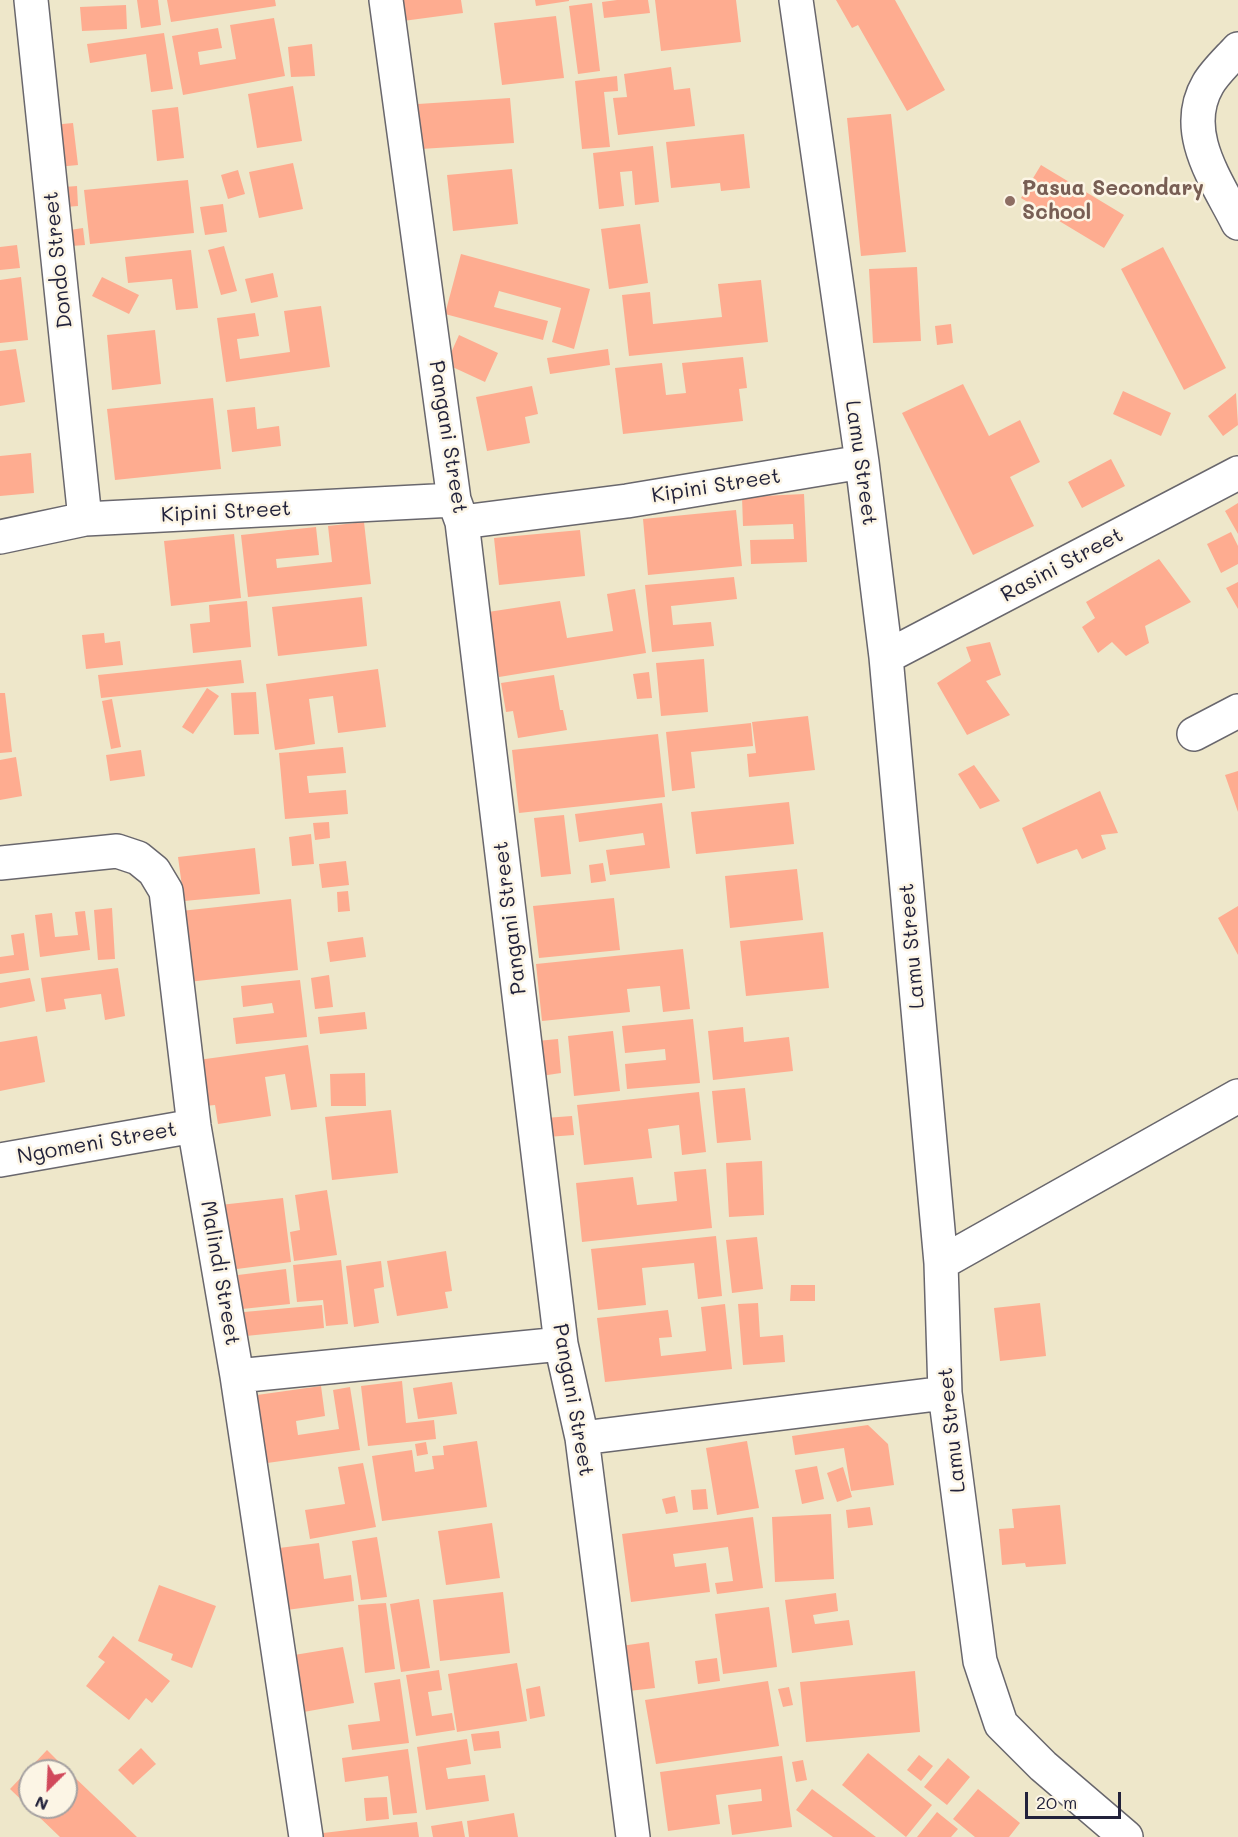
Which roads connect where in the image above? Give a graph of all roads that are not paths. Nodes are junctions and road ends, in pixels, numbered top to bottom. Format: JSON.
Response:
{"nodes":[{"id":1,"x":31,"y":0,"type":"edge"},
{"id":2,"x":386,"y":0,"type":"edge"},
{"id":3,"x":796,"y":0,"type":"edge"},
{"id":4,"x":1238,"y":49,"type":"edge"},
{"id":5,"x":1238,"y":223,"type":"edge"},
{"id":6,"x":862,"y":462,"type":"junction"},
{"id":7,"x":1238,"y":473,"type":"edge"},
{"id":8,"x":458,"y":511,"type":"junction"},
{"id":9,"x":85,"y":519,"type":"junction"},
{"id":10,"x":0,"y":537,"type":"edge"},
{"id":11,"x":886,"y":657,"type":"junction"},
{"id":12,"x":1238,"y":711,"type":"edge"},
{"id":13,"x":1194,"y":734,"type":"dead end"},
{"id":14,"x":0,"y":863,"type":"edge"},
{"id":15,"x":1238,"y":1096,"type":"edge"},
{"id":16,"x":194,"y":1126,"type":"junction"},
{"id":17,"x":0,"y":1160,"type":"edge"},
{"id":18,"x":941,"y":1263,"type":"junction"},
{"id":19,"x":561,"y":1344,"type":"junction"},
{"id":20,"x":237,"y":1376,"type":"junction"},
{"id":21,"x":945,"y":1393,"type":"junction"},
{"id":22,"x":582,"y":1438,"type":"junction"},
{"id":23,"x":306,"y":1837,"type":"edge"},
{"id":24,"x":633,"y":1837,"type":"edge"},
{"id":25,"x":1126,"y":1837,"type":"edge"}],
"edges":[{"from":1,"to":9,"type":"street","name":"Dondo Street"},
{"from":2,"to":8,"type":"street","name":"Pangani Street"},
{"from":3,"to":6,"type":"street","name":"Lamu Street"},
{"from":4,"to":5,"type":"street"},
{"from":6,"to":8,"type":"street","name":"Kipini Street"},
{"from":6,"to":11,"type":"street","name":"Lamu Street"},
{"from":7,"to":11,"type":"street","name":"Rasini Street"},
{"from":8,"to":9,"type":"street","name":"Kipini Street"},
{"from":8,"to":19,"type":"street","name":"Pangani Street"},
{"from":9,"to":10,"type":"street","name":"Kipini Street"},
{"from":11,"to":18,"type":"street","name":"Lamu Street"},
{"from":12,"to":13,"type":"street"},
{"from":14,"to":16,"type":"street","name":"Malindi Street"},
{"from":15,"to":18,"type":"street"},
{"from":16,"to":17,"type":"street","name":"Ngomeni Street"},
{"from":16,"to":20,"type":"street","name":"Malindi Street"},
{"from":18,"to":21,"type":"street","name":"Lamu Street"},
{"from":19,"to":20,"type":"street"},
{"from":19,"to":22,"type":"street","name":"Pangani Street"},
{"from":20,"to":23,"type":"street","name":"Malindi Street"},
{"from":21,"to":22,"type":"street"},
{"from":21,"to":25,"type":"street","name":"Lamu Street"},
{"from":22,"to":24,"type":"street","name":"Pangani Street"}]}
